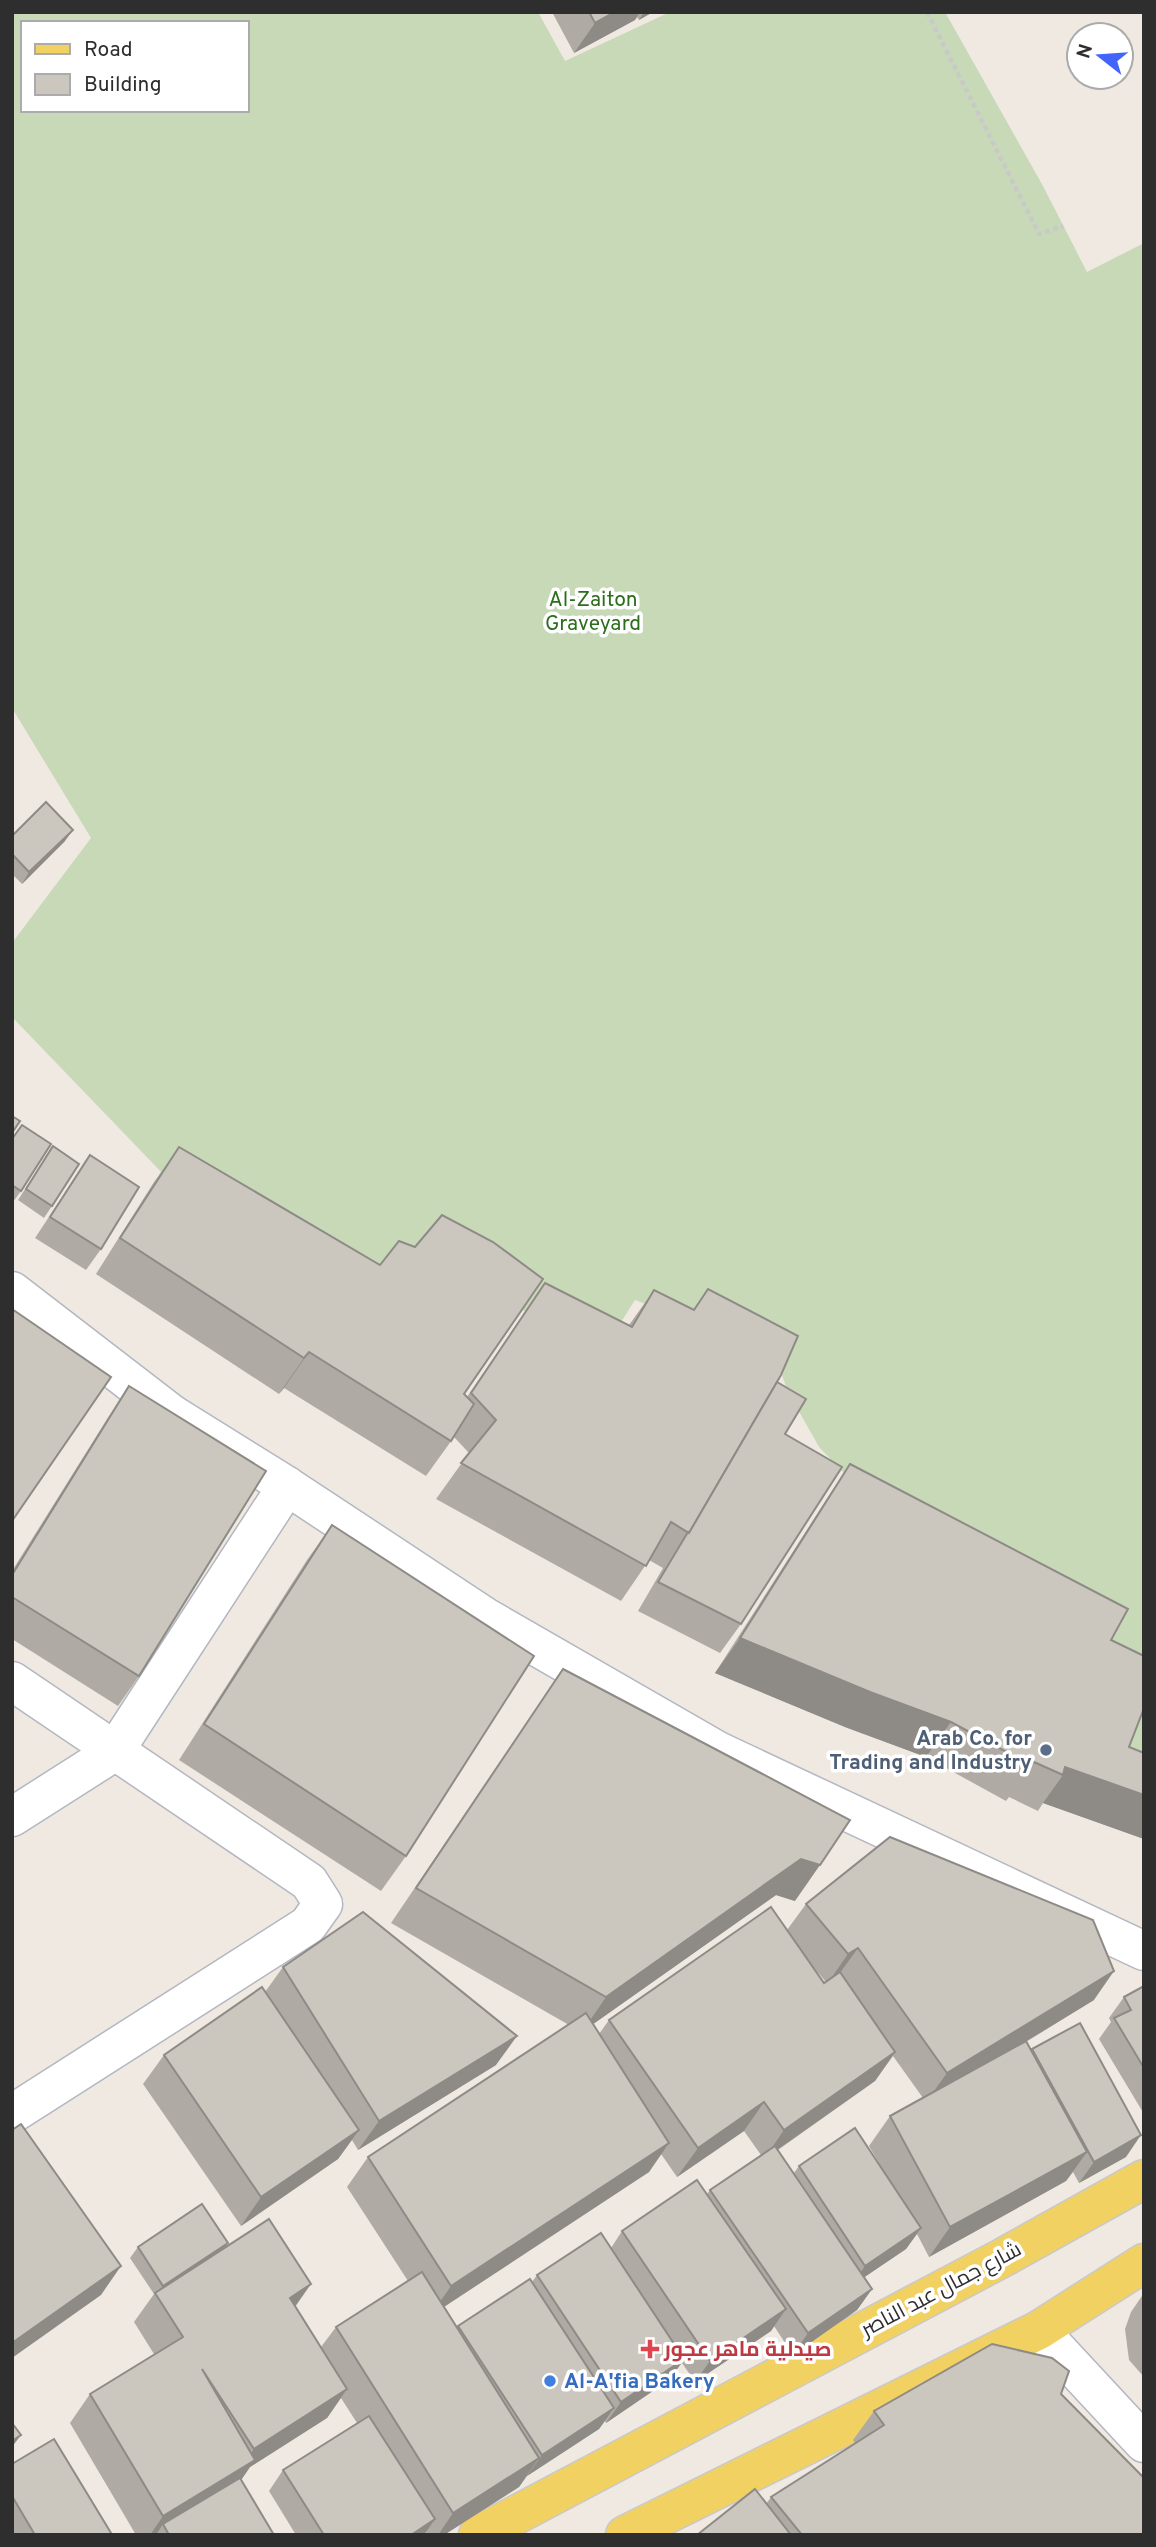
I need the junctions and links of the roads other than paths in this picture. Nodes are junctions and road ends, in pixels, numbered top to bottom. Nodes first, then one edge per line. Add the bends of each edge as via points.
1 (12, 1291) edge
2 (286, 1486) junction
3 (12, 1681) edge
4 (114, 1752) junction
5 (12, 1817) edge
6 (1144, 1951) edge
7 (12, 2114) edge
8 (1144, 2179) edge
9 (1144, 2263) edge
10 (1039, 2330) junction
11 (1144, 2443) edge
12 (478, 2535) edge
13 (625, 2535) edge

1 - 2 street via 173,1415
2 - 4 street
2 - 6 street via 487,1618 718,1751
3 - 4 street
4 - 5 street
4 - 7 street via 309,1882 323,1904 308,1925
8 - 12 main road, شارع جمال عبد الناصر
9 - 10 main road
10 - 11 street
10 - 13 main road

